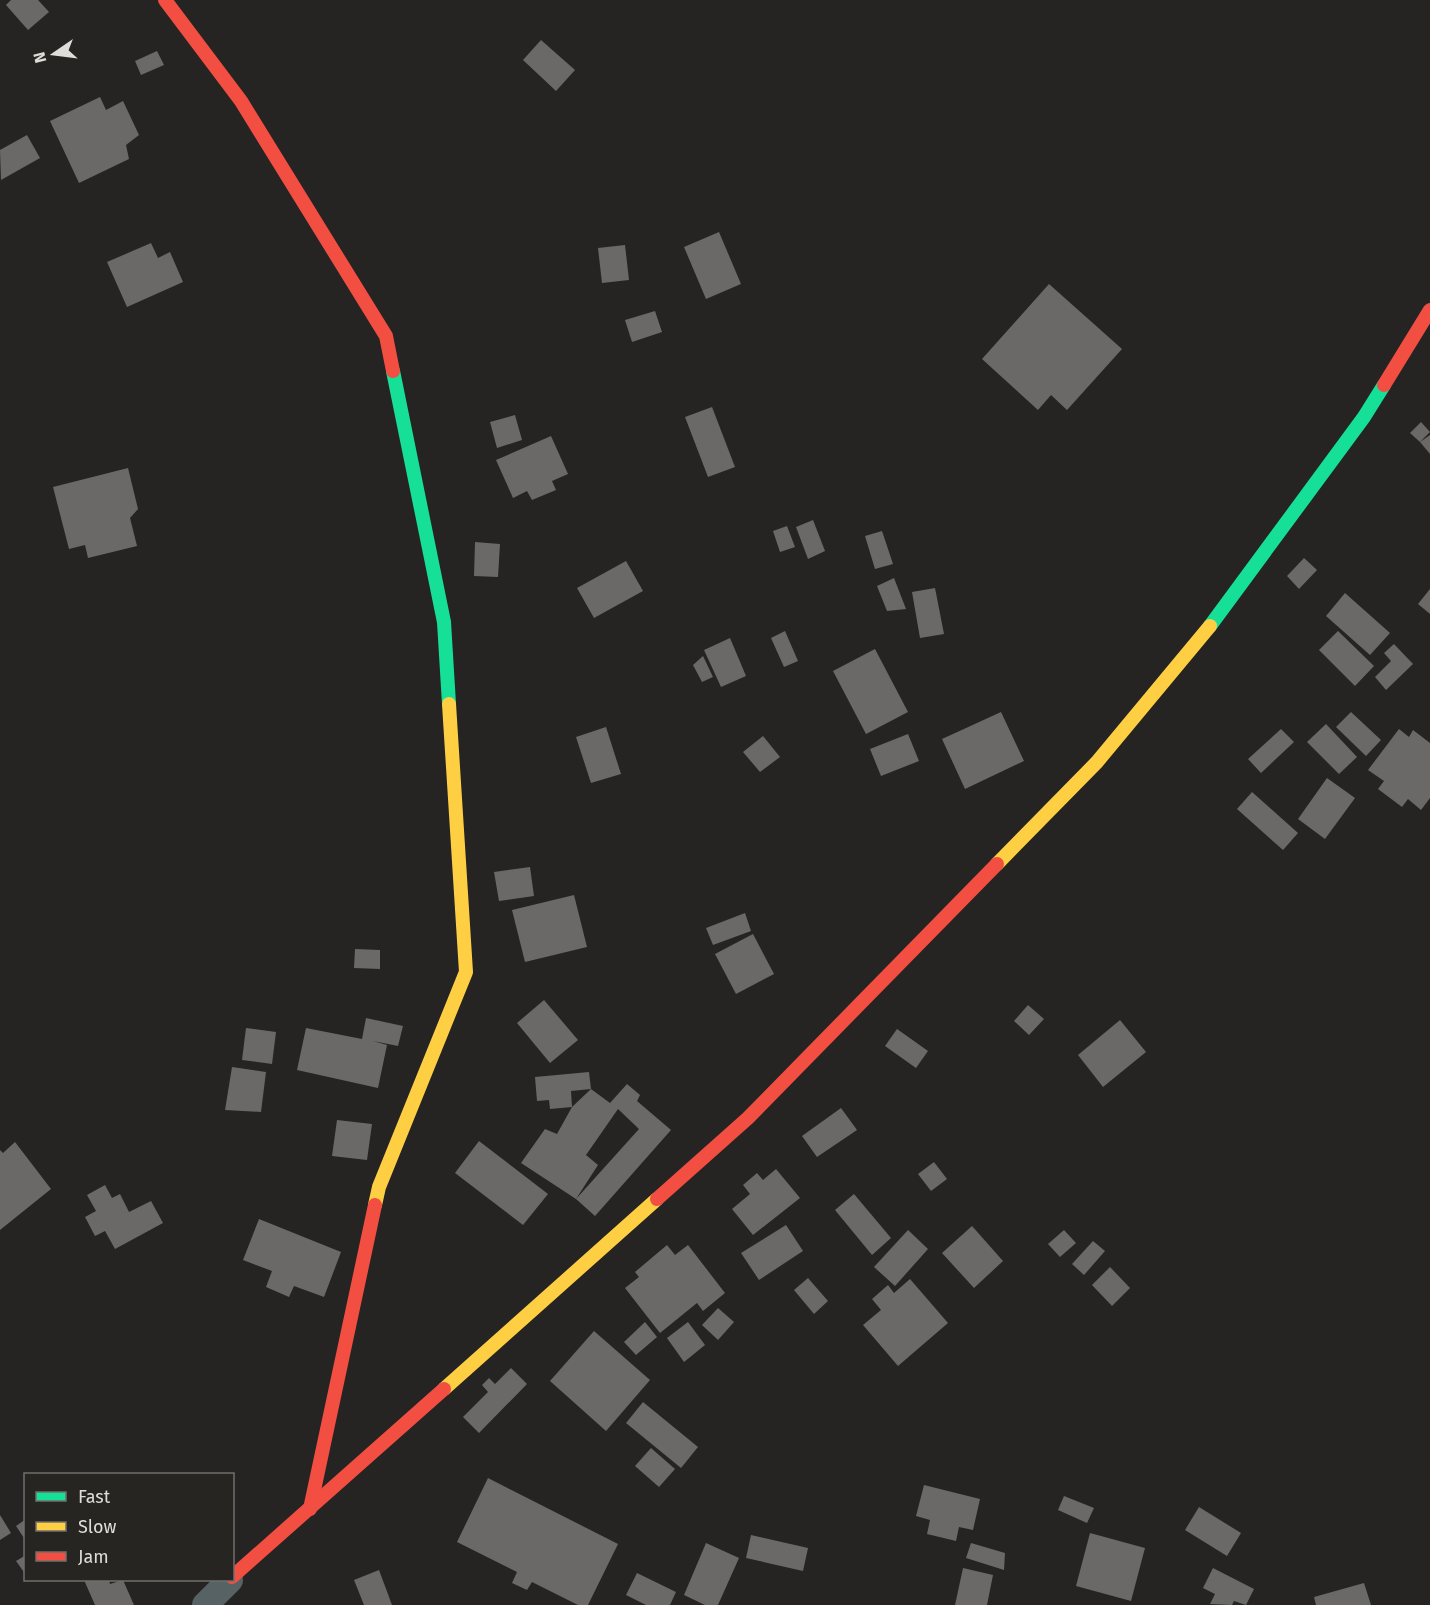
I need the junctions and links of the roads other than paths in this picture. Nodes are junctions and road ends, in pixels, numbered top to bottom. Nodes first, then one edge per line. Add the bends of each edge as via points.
1 (165, 0) edge
2 (1430, 310) edge
3 (310, 1509) junction
4 (234, 1575) edge
5 (228, 1581) edge
6 (205, 1605) edge

1 - 3 street via 241,101 386,336 444,622 466,972 379,1187
2 - 3 street via 1364,417 1228,605 1097,762 748,1118
3 - 4 street
5 - 6 street

